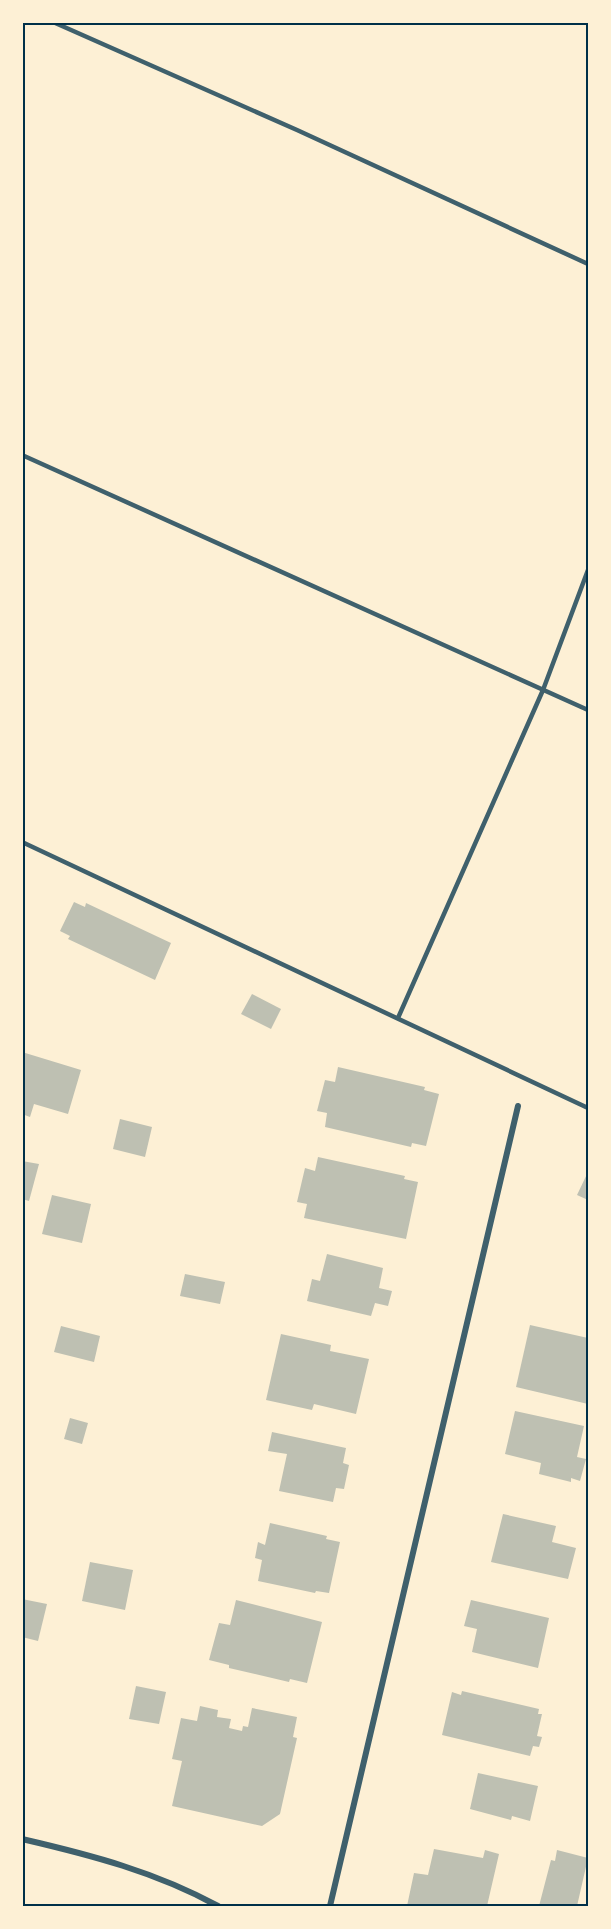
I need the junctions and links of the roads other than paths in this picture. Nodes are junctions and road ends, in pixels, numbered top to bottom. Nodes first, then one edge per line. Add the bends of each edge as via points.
1 (53, 22) edge
2 (588, 264) edge
3 (22, 455) edge
4 (588, 570) edge
5 (543, 690) junction
6 (588, 711) edge
7 (22, 842) edge
8 (398, 1018) junction
9 (518, 1106) dead end
10 (588, 1108) edge
11 (22, 1839) edge
12 (218, 1906) edge
13 (330, 1906) edge

1 - 2 lane
3 - 5 lane
4 - 5 lane
5 - 6 lane
5 - 8 lane
7 - 8 lane
8 - 10 lane
9 - 13 street
11 - 12 street via 160,1877

